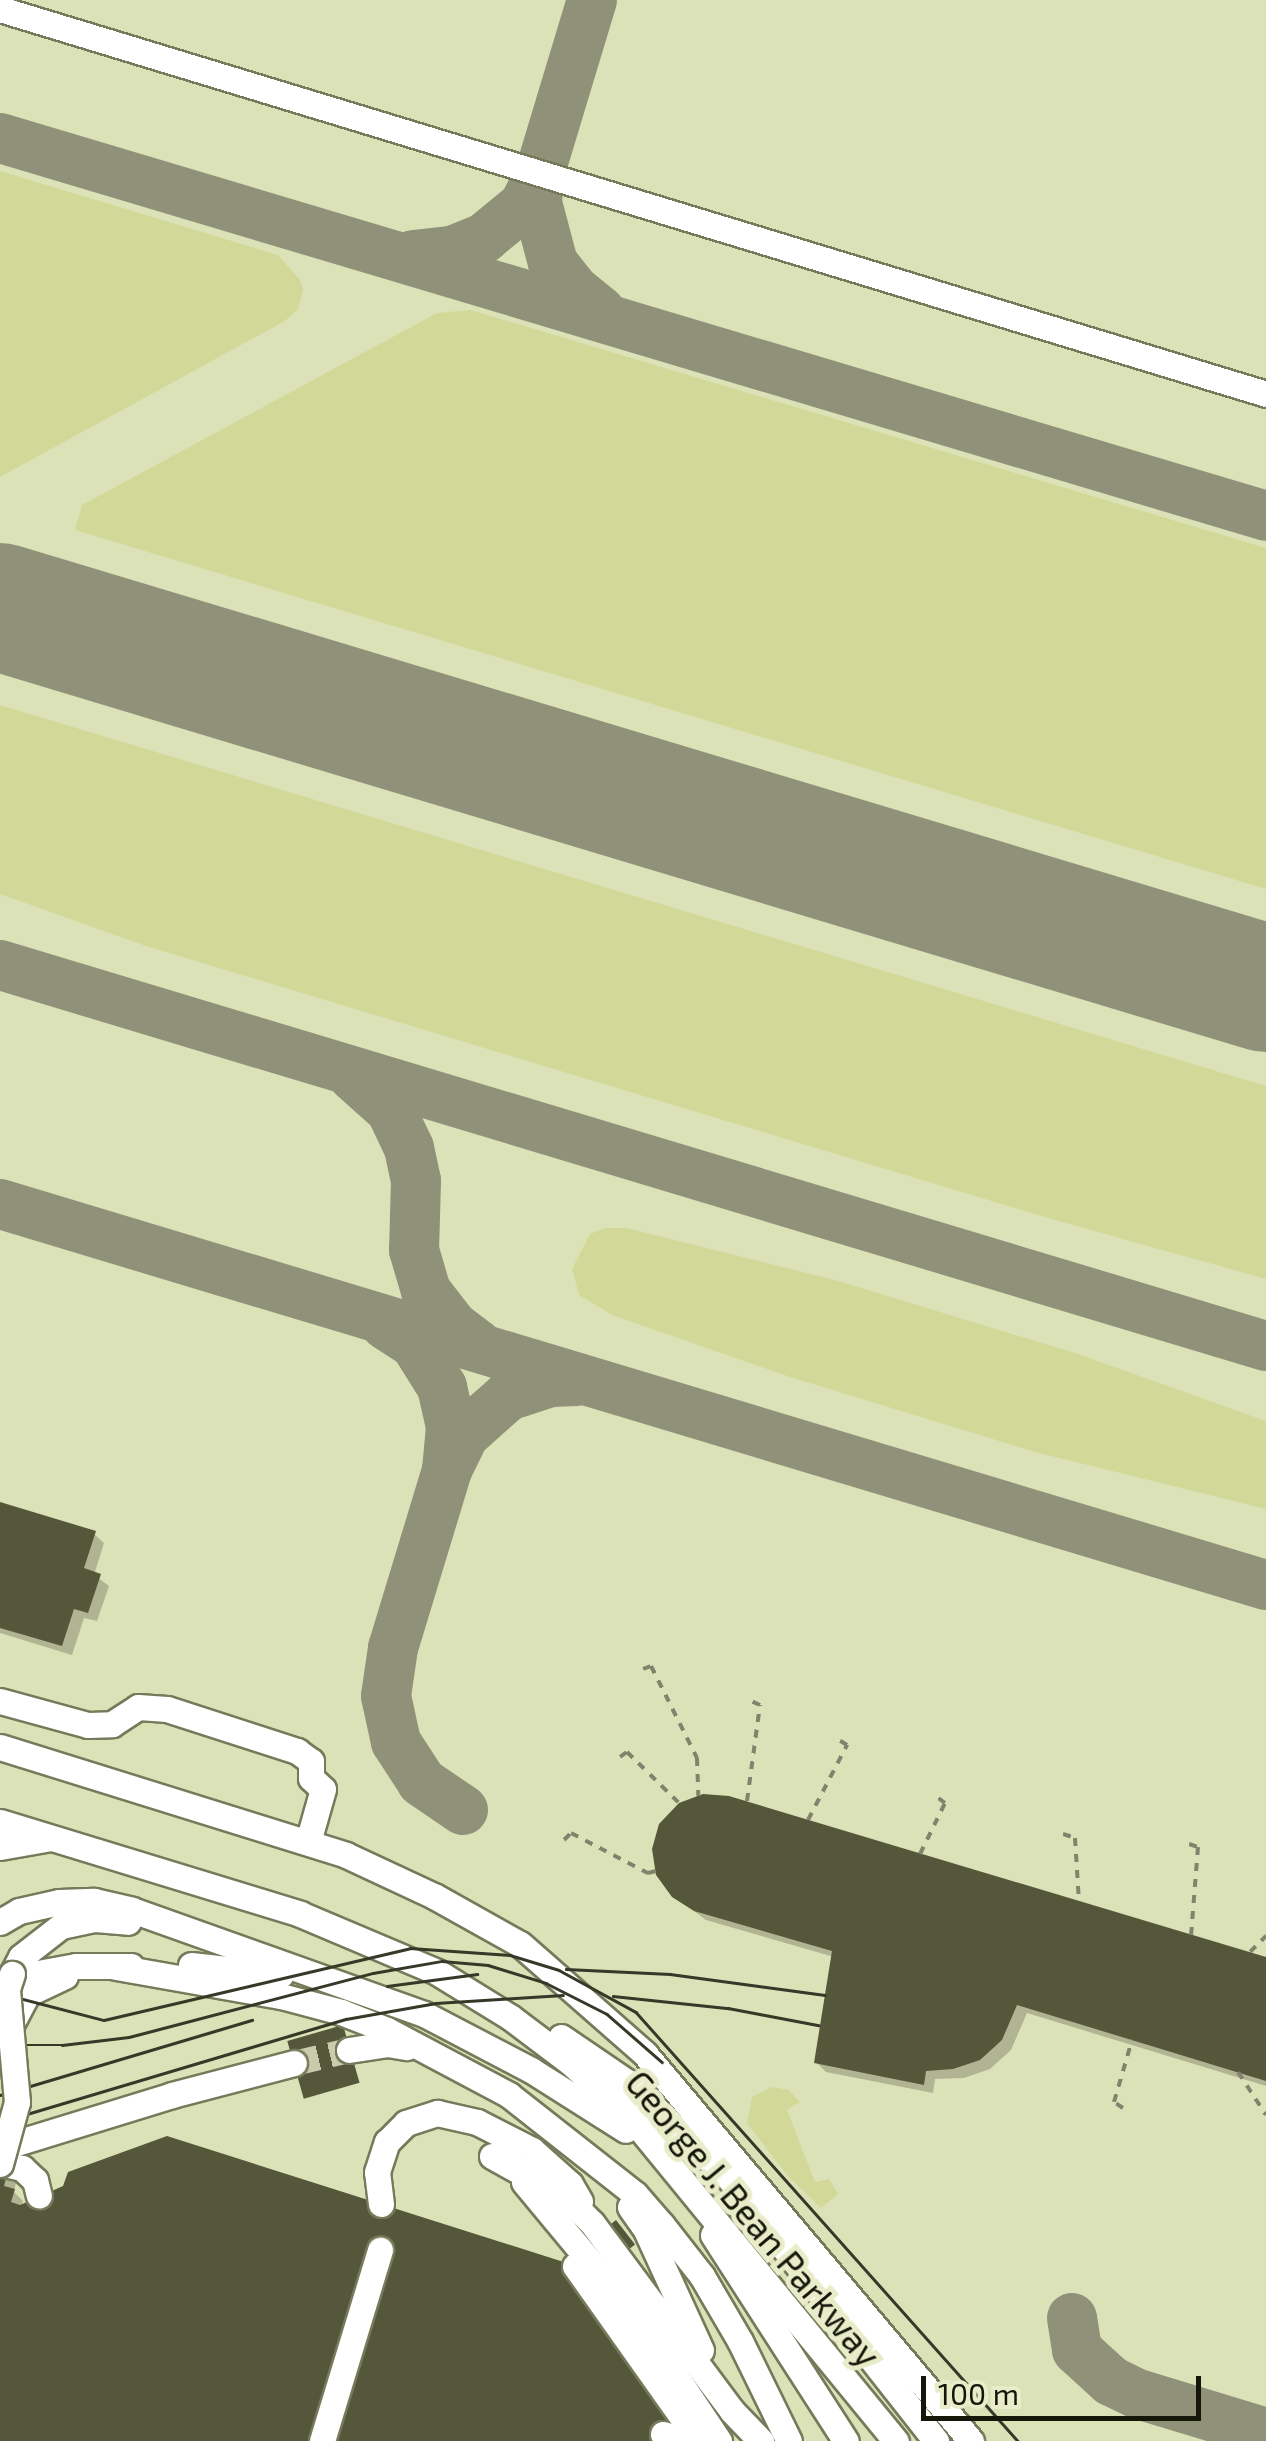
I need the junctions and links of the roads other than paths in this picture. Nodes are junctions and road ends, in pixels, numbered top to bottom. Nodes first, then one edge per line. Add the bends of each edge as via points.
1 (0, 9) edge
2 (1266, 394) edge
3 (0, 1701) edge
4 (0, 1747) edge
5 (0, 1822) edge
6 (51, 1838) junction
7 (308, 1842) junction
8 (0, 1847) edge
9 (157, 1918) junction
10 (0, 1922) edge
11 (105, 1967) junction
12 (437, 1972) junction
13 (6, 1977) edge
14 (330, 1984) junction
15 (350, 2050) tunnel mouth
16 (294, 2064) tunnel mouth
17 (463, 2068) junction
18 (0, 2144) edge
19 (590, 2156) junction
20 (669, 2162) junction
21 (0, 2163) edge
22 (502, 2169) junction
23 (39, 2196) dead end
24 (380, 2204) dead end
25 (592, 2223) junction
26 (380, 2250) dead end
27 (732, 2411) junction
28 (322, 2441) edge
29 (699, 2441) edge
30 (719, 2441) edge
31 (761, 2441) edge
32 (789, 2441) edge
33 (846, 2441) edge
34 (896, 2441) edge
35 (936, 2441) edge
36 (971, 2441) edge

1 - 2 street
3 - 7 street via 88,1725 112,1724 138,1706 167,1710 297,1751 311,1761 311,1778 323,1789
4 - 7 street
5 - 6 street, George J. Bean Parkway
6 - 8 street
6 - 12 street, George J. Bean Parkway via 300,1914
7 - 36 street via 434,1896 520,1944 644,2054
9 - 10 street via 94,1901 32,1908
9 - 13 street via 60,1926
9 - 14 street
11 - 13 street
11 - 14 street via 170,1963
11 - 17 street via 340,2012
11 - 18 street via 27,1994 5,2037
12 - 20 street, George J. Bean Parkway via 571,2063
12 - 35 street via 569,2042 628,2082 729,2178
13 - 21 street, bridge via 17,2102
14 - 20 street via 424,2014 482,2042
15 - 17 street via 388,2044
16 - 18 street
17 - 19 street
19 - 27 street via 646,2230
19 - 32 street via 634,2194 702,2276
20 - 33 street
20 - 34 street, George J. Bean Parkway
21 - 23 street via 22,2168
22 - 25 street via 566,2198
22 - 29 street
22 - 30 street via 637,2318
24 - 25 street via 377,2172 388,2142 417,2118 447,2114 532,2150 570,2184
25 - 27 street
26 - 28 street
27 - 31 street

